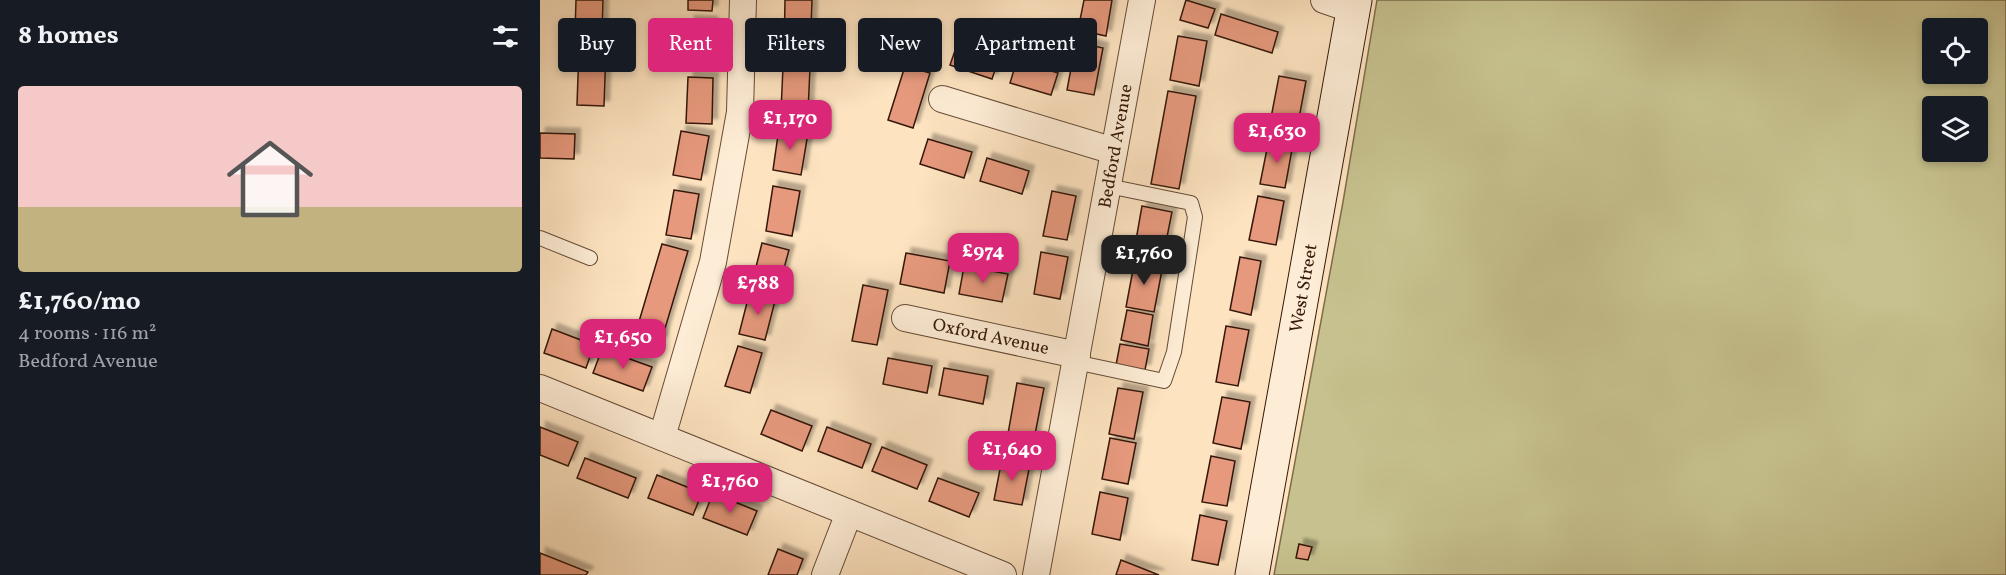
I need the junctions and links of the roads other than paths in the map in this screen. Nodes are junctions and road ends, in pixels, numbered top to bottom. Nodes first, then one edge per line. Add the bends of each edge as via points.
1 (743, 0) edge
2 (1142, 0) edge
3 (1344, 3) edge
4 (942, 99) dead end
5 (1114, 151) junction
6 (1108, 186) junction
7 (540, 238) edge
8 (590, 258) dead end
9 (905, 318) dead end
10 (1076, 358) junction
11 (540, 388) edge
12 (662, 437) junction
13 (849, 513) junction
14 (825, 575) edge
15 (1003, 575) edge
16 (1036, 575) edge
17 (1252, 575) edge

1 - 12 street via 740,112 713,262
2 - 5 street, Bedford Avenue
3 - 17 street, West Street
4 - 5 street
5 - 6 street, Bedford Avenue
6 - 10 street, Bedford Avenue
6 - 10 lane via 1191,203 1195,218 1174,352 1164,381
7 - 8 lane
9 - 10 street, Oxford Avenue
10 - 16 street, Bedford Avenue
11 - 12 street
12 - 13 street
13 - 14 street
13 - 15 street

